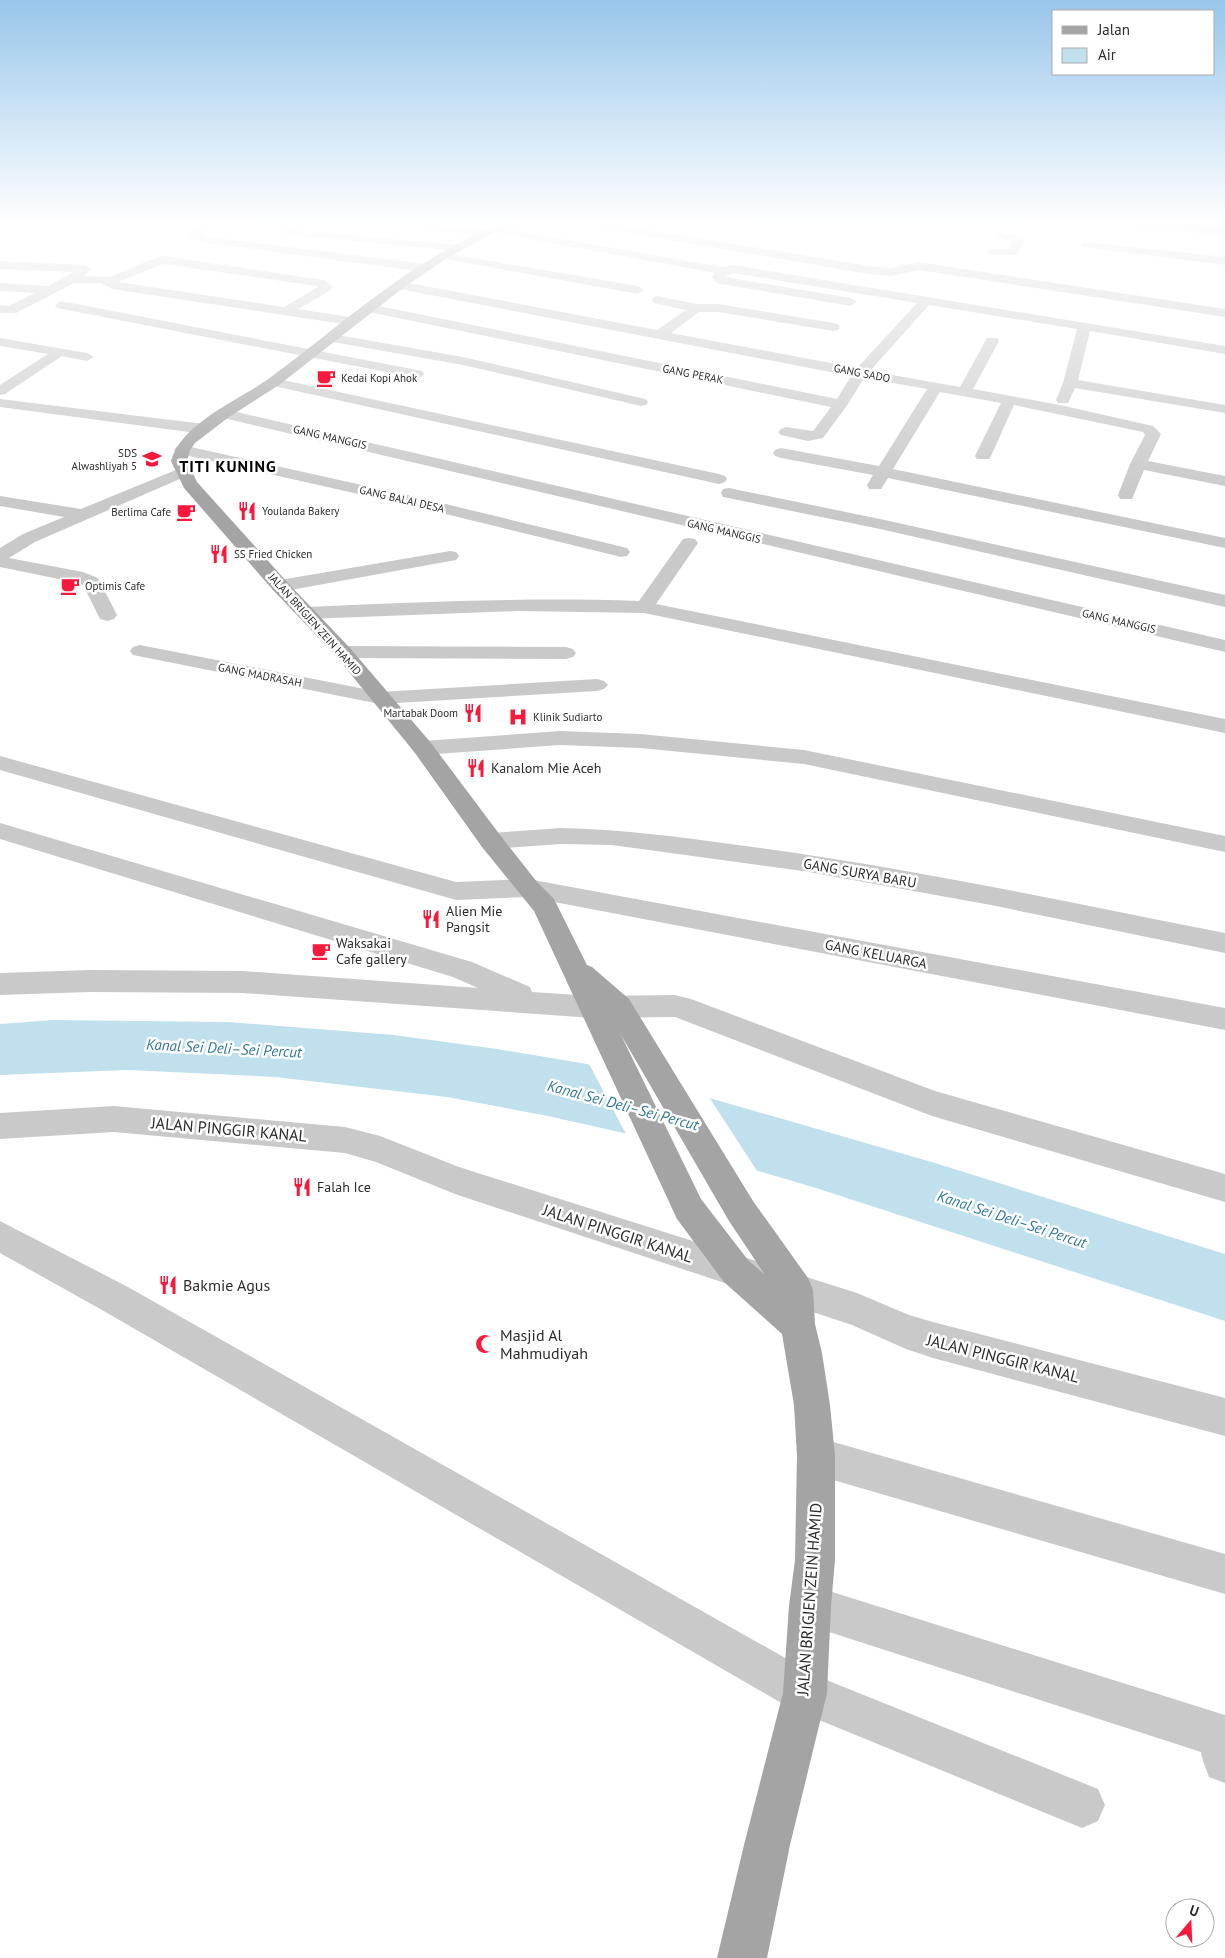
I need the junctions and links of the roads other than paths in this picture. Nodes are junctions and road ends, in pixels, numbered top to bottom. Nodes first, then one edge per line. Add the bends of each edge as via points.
1 (95, 312) edge
2 (295, 312) edge
3 (363, 312) edge
4 (391, 312) edge
5 (546, 312) edge
6 (690, 312) edge
7 (744, 312) edge
8 (915, 312) edge
9 (997, 312) edge
10 (350, 321) junction
11 (1084, 326) junction
12 (833, 327) dead end
13 (662, 334) junction
14 (330, 338) junction
15 (992, 341) dead end
16 (0, 342) edge
17 (1225, 350) edge
18 (60, 352) junction
19 (312, 353) junction
20 (87, 357) dead end
21 (552, 366) dead end
22 (512, 372) junction
23 (860, 373) junction
24 (417, 374) dead end
25 (535, 378) junction
26 (274, 382) junction
27 (499, 382) dead end
28 (1070, 383) junction
29 (936, 387) junction
30 (0, 391) edge
31 (965, 391) junction
32 (1010, 399) junction
33 (641, 402) dead end
34 (0, 403) edge
35 (841, 404) junction
36 (1060, 409) junction
37 (1225, 409) edge
38 (224, 414) junction
39 (204, 429) junction
40 (786, 432) dead end
41 (182, 450) junction
42 (781, 453) dead end
43 (983, 456) dead end
44 (1138, 464) junction
45 (183, 472) junction
46 (885, 472) junction
47 (1225, 481) edge
48 (873, 489) dead end
49 (1126, 495) dead end
50 (0, 501) edge
51 (84, 515) junction
52 (0, 533) edge
53 (29, 538) junction
54 (689, 543) dead end
55 (868, 543) junction
56 (1225, 543) edge
57 (621, 552) dead end
58 (0, 556) edge
59 (450, 556) dead end
60 (0, 562) edge
61 (280, 586) junction
62 (1225, 601) edge
63 (644, 607) junction
64 (307, 613) junction
65 (107, 615) dead end
66 (1225, 646) edge
67 (140, 651) dead end
68 (343, 652) junction
69 (566, 653) dead end
70 (597, 685) dead end
71 (380, 698) junction
72 (1225, 726) edge
73 (423, 748) junction
74 (0, 763) edge
75 (0, 831) edge
76 (491, 840) junction
77 (1225, 844) edge
78 (528, 888) junction
79 (1225, 943) edge
80 (0, 984) edge
81 (536, 1002) junction
82 (608, 1010) junction
83 (1225, 1019) edge
84 (0, 1126) edge
85 (1225, 1188) edge
86 (0, 1236) edge
87 (736, 1271) junction
88 (796, 1307) junction
89 (1225, 1416) edge
90 (816, 1456) junction
91 (1225, 1574) edge
92 (810, 1606) junction
93 (805, 1693) junction
94 (1224, 1745) edge
95 (1082, 1805) dead end
96 (742, 1958) edge

1 - 19 street
2 - 10 street
3 - 10 main road
4 - 35 street, GANG PERAK
5 - 13 street, GANG SADO
6 - 13 street
7 - 12 street
8 - 23 street
9 - 11 street
10 - 14 main road
11 - 17 street
11 - 28 street
13 - 23 street, GANG SADO
14 - 19 main road
14 - 22 street
15 - 31 street
16 - 18 street
18 - 20 street
18 - 30 street
19 - 24 street
19 - 26 main road
21 - 25 street
22 - 25 street
22 - 27 street
23 - 29 street, GANG SADO
23 - 35 street
25 - 33 street
26 - 38 main road
26 - 55 street via 724,486
28 - 36 street
28 - 37 street
29 - 31 street, GANG SADO
29 - 46 street
31 - 32 street, GANG SADO
32 - 36 street, GANG SADO
32 - 43 street
34 - 39 street
35 - 40 street via 818,435
36 - 44 street, GANG SADO via 1152,431
38 - 39 main road
38 - 55 street, GANG MANGGIS via 411,456
39 - 41 main road
41 - 45 main road via 179,461
41 - 57 street, GANG BALAI DESA
42 - 46 street
44 - 47 street
44 - 49 street
45 - 51 street
45 - 61 main road, JALAN BRIGJEN ZEIN HAMID
46 - 48 street
46 - 56 street
50 - 51 street
51 - 53 street
52 - 53 street
53 - 58 street
54 - 63 street
55 - 62 street
55 - 66 street, GANG MANGGIS
59 - 61 street
60 - 65 street via 83,578 91,582
61 - 64 main road, JALAN BRIGJEN ZEIN HAMID
63 - 64 street via 489,606
63 - 72 street
64 - 68 main road, JALAN BRIGJEN ZEIN HAMID
67 - 71 street, GANG MADRASAH
68 - 69 street
68 - 71 main road, JALAN BRIGJEN ZEIN HAMID
70 - 71 street, GANG MADRASAH
71 - 73 main road, JALAN BRIGJEN ZEIN HAMID
73 - 76 main road, JALAN BRIGJEN ZEIN HAMID
73 - 77 street via 560,738 640,741 804,757
74 - 78 street, GANG KELUARGA via 456,891
75 - 81 street via 462,969
76 - 78 main road, JALAN BRIGJEN ZEIN HAMID
76 - 79 street, GANG SURYA BARU via 612,837 803,862
78 - 82 main road, JALAN BRIGJEN ZEIN HAMID via 545,906 570,962
78 - 83 street, GANG KELUARGA
80 - 81 street via 243,982
81 - 82 street
82 - 85 street via 675,1006 691,1010 932,1103
82 - 87 main road, JALAN BRIGJEN ZEIN HAMID via 689,1209
82 - 88 main road, JALAN BRIGJEN ZEIN HAMID via 741,1210
84 - 87 street, JALAN PINGGIR KANAL via 114,1119 345,1140 380,1150 455,1180
86 - 93 street
87 - 88 main road, JALAN BRIGJEN ZEIN HAMID
88 - 89 street, JALAN PINGGIR KANAL via 857,1310 933,1340
88 - 90 main road, JALAN BRIGJEN ZEIN HAMID via 812,1405
90 - 91 street
90 - 92 main road, JALAN BRIGJEN ZEIN HAMID via 815,1560
92 - 93 main road, JALAN BRIGJEN ZEIN HAMID
92 - 94 street
93 - 95 street
93 - 96 main road, JALAN BRIGJEN ZEIN HAMID

